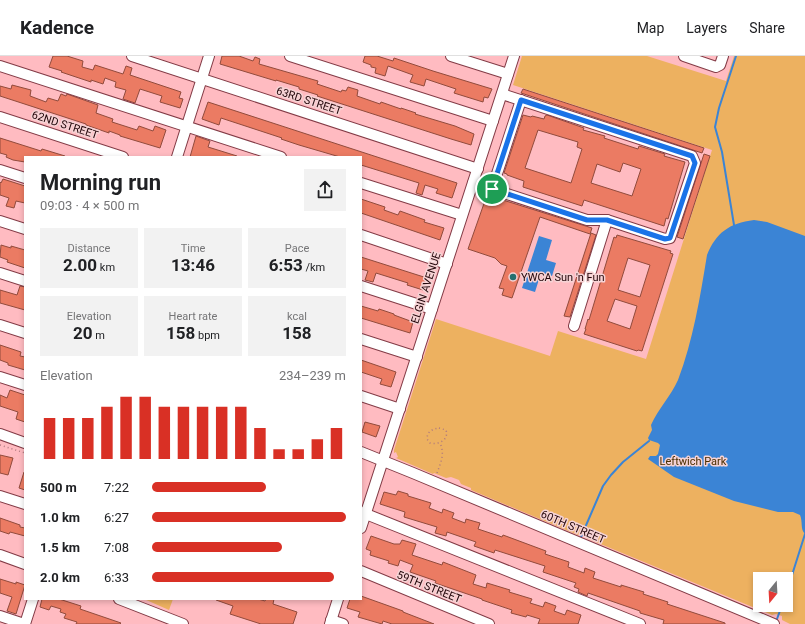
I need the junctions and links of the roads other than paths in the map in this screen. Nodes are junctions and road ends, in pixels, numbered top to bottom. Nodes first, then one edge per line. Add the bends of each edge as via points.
1 (132, 56) edge
2 (209, 56) edge
3 (290, 56) edge
4 (451, 56) edge
5 (514, 56) edge
6 (684, 56) edge
7 (723, 56) edge
8 (0, 66) edge
9 (508, 74) junction
10 (202, 79) junction
11 (502, 94) junction
12 (521, 100) junction
13 (0, 117) edge
14 (493, 121) junction
15 (187, 127) junction
16 (120, 156) edge
17 (177, 156) edge
18 (278, 156) edge
19 (478, 169) junction
20 (0, 170) edge
21 (24, 178) edge
22 (362, 183) edge
23 (473, 183) junction
24 (492, 189) junction
25 (462, 215) junction
26 (607, 220) junction
27 (0, 221) edge
28 (24, 229) edge
29 (362, 235) edge
30 (447, 264) junction
31 (0, 273) edge
32 (24, 282) edge
33 (362, 286) edge
34 (432, 309) junction
35 (0, 325) edge
36 (574, 326) dead end
37 (24, 333) edge
38 (362, 338) edge
39 (417, 357) junction
40 (0, 377) edge
41 (24, 385) edge
42 (362, 396) edge
43 (400, 410) junction
44 (0, 434) edge
45 (24, 443) edge
46 (362, 452) edge
47 (383, 461) junction
48 (0, 496) edge
49 (24, 504) edge
50 (363, 513) edge
51 (0, 555) edge
52 (24, 564) edge
53 (362, 571) edge
54 (33, 600) edge
55 (122, 600) edge
56 (338, 600) edge
57 (0, 616) edge
58 (331, 622) edge
59 (24, 624) edge
60 (183, 624) edge
61 (343, 624) edge
62 (489, 624) edge
63 (640, 624) edge
64 (774, 624) edge

1 - 10 street, 63RD STREET
2 - 10 street
3 - 14 street
4 - 9 street
5 - 9 street, ELGIN AVENUE
6 - 7 street via 716,66 720,65
8 - 15 street
9 - 11 street, ELGIN AVENUE
10 - 15 street
10 - 19 street, 63RD STREET
11 - 12 street
11 - 14 street, ELGIN AVENUE
12 - 24 street
12 - 26 street via 692,156 695,163 670,238 665,239
13 - 16 street, 62ND STREET
14 - 19 street, ELGIN AVENUE
15 - 17 street
15 - 18 street
19 - 23 street, ELGIN AVENUE
20 - 21 street
22 - 25 street
23 - 24 street
23 - 25 street, ELGIN AVENUE
24 - 26 street via 587,220
25 - 30 street, ELGIN AVENUE
26 - 36 street
27 - 28 street
29 - 30 street
30 - 34 street, ELGIN AVENUE
31 - 32 street
33 - 34 street
34 - 39 street, ELGIN AVENUE
35 - 37 street
38 - 39 street
39 - 43 street, ELGIN AVENUE
40 - 41 street
42 - 43 street
43 - 47 street, ELGIN AVENUE
44 - 45 street
46 - 47 street, 60TH STREET
47 - 50 street, ELGIN AVENUE
47 - 64 street, 60TH STREET
48 - 49 street
50 - 63 street
51 - 52 street
53 - 62 street, 59TH STREET
54 - 59 street
55 - 60 street
56 - 58 street
57 - 59 street
58 - 61 street

